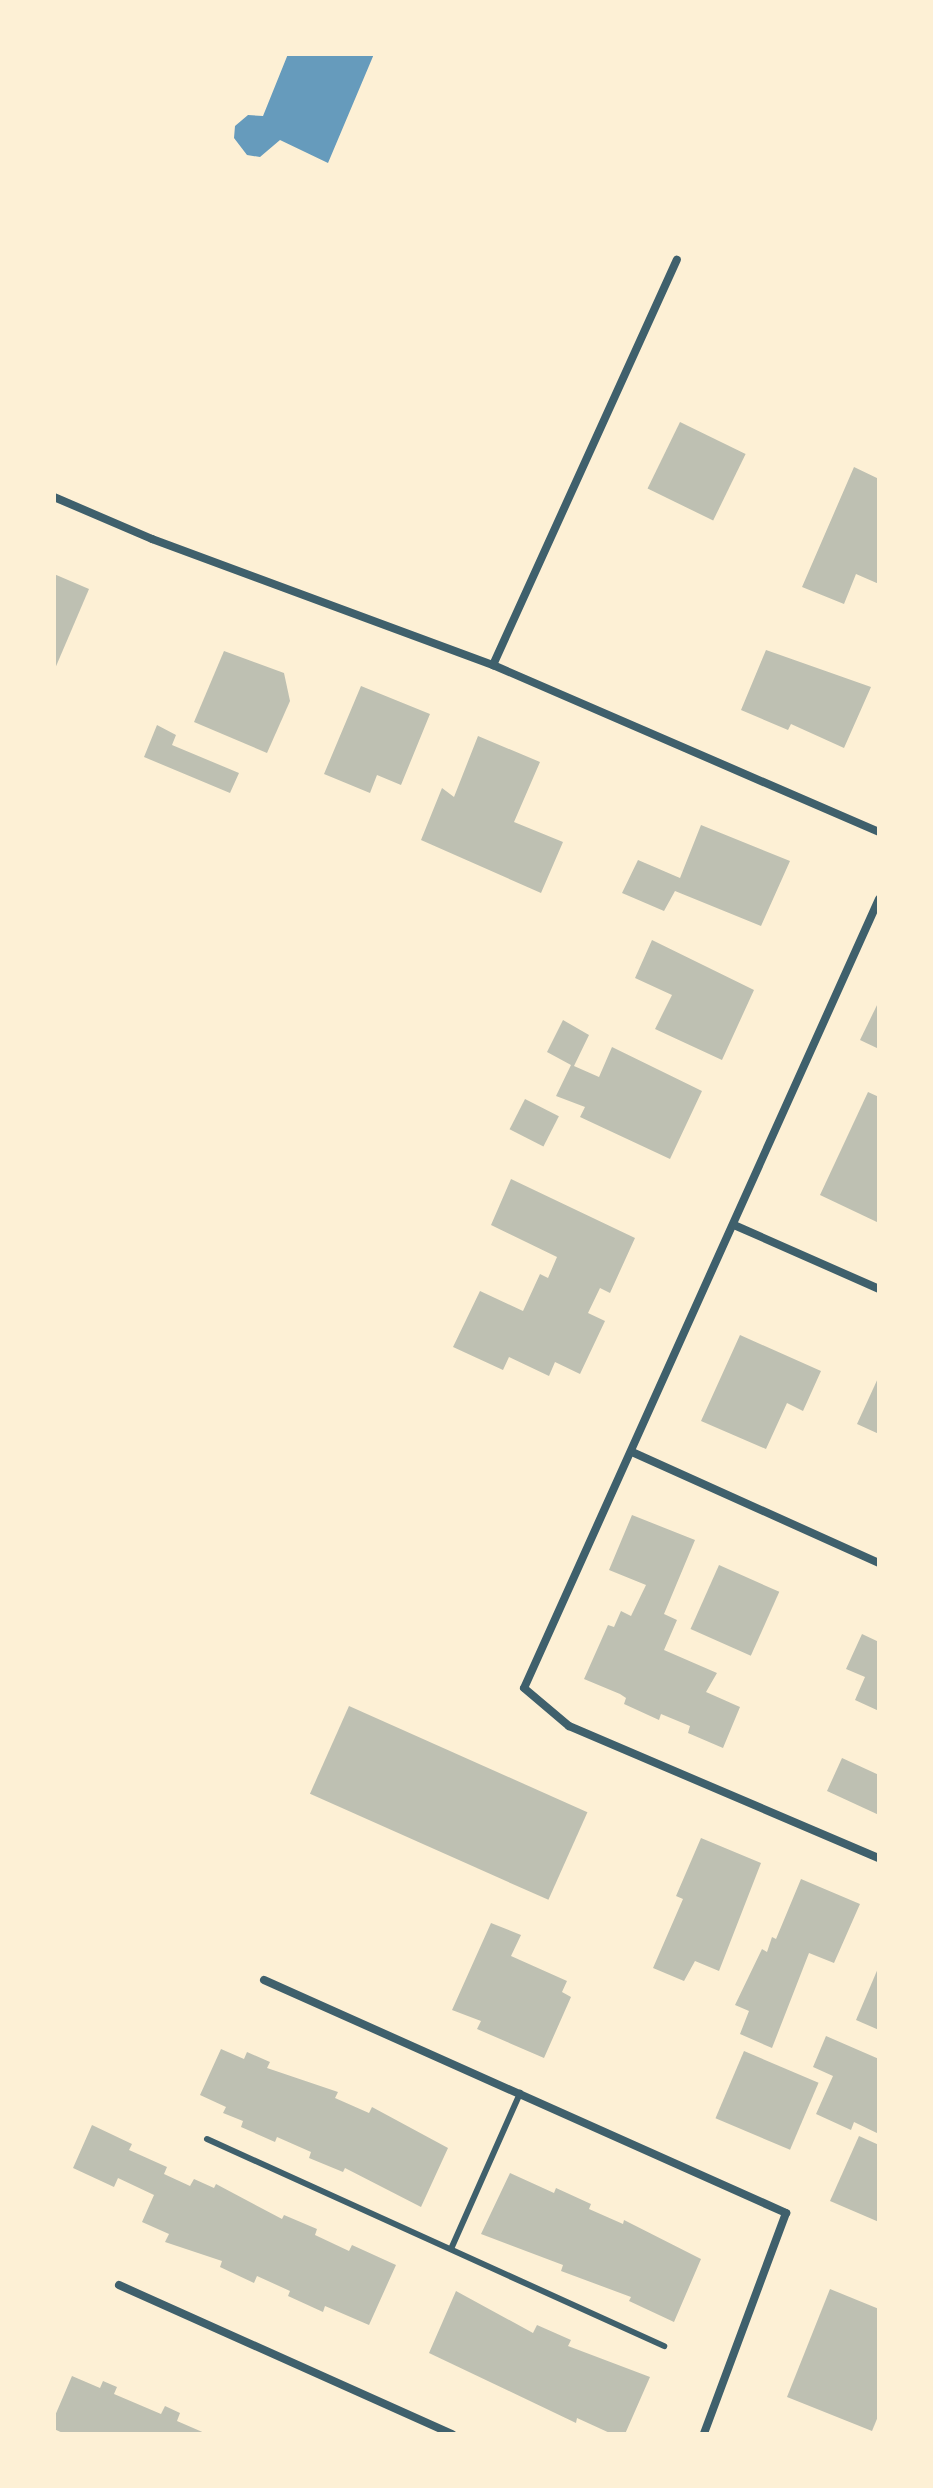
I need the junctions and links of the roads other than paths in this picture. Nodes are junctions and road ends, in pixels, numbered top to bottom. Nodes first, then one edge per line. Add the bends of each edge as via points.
1 (677, 260) dead end
2 (54, 497) edge
3 (493, 665) junction
4 (879, 832) edge
5 (879, 899) edge
6 (734, 1225) junction
7 (879, 1289) edge
8 (632, 1452) junction
9 (879, 1563) edge
10 (879, 1858) edge
11 (264, 1980) dead end
12 (520, 2093) junction
13 (207, 2139) dead end
14 (451, 2249) junction
15 (119, 2285) dead end
16 (664, 2346) dead end
17 (452, 2434) edge
18 (704, 2434) edge

1 - 3 street
2 - 3 street via 152,539
3 - 4 street
5 - 6 street
6 - 7 street
6 - 8 street
8 - 9 street
8 - 10 street via 524,1688 569,1726
11 - 12 street
12 - 14 lane
12 - 18 street via 786,2213
13 - 14 lane
14 - 16 lane
15 - 17 street

